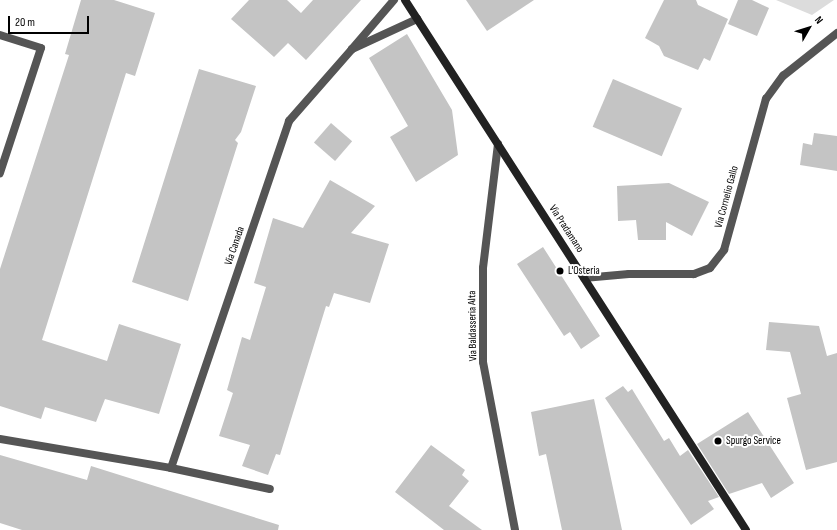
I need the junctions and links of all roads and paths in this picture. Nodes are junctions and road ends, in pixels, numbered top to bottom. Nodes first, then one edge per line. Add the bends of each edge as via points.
1 (394, 0) edge
2 (405, 0) edge
3 (417, 19) junction
4 (837, 33) edge
5 (0, 35) edge
6 (352, 49) junction
7 (498, 144) junction
8 (0, 173) edge
9 (584, 278) junction
10 (0, 439) edge
11 (171, 468) junction
12 (270, 489) dead end
13 (515, 530) edge
14 (746, 530) edge

1 - 6 street, Via Canada
2 - 3 street, Via Pradamano
3 - 6 street, Via Canada
3 - 7 street, Via Pradamano
4 - 9 street, Via Cornelio Gallo via 783,76 766,99 724,250 710,268 694,274 629,274
5 - 8 street via 41,48
6 - 11 street, Via Canada via 289,121
7 - 9 street, Via Pradamano
7 - 13 street, Via Baldasseria Alta via 483,268 483,362
9 - 14 street, Via Pradamano
10 - 11 street
11 - 12 street

